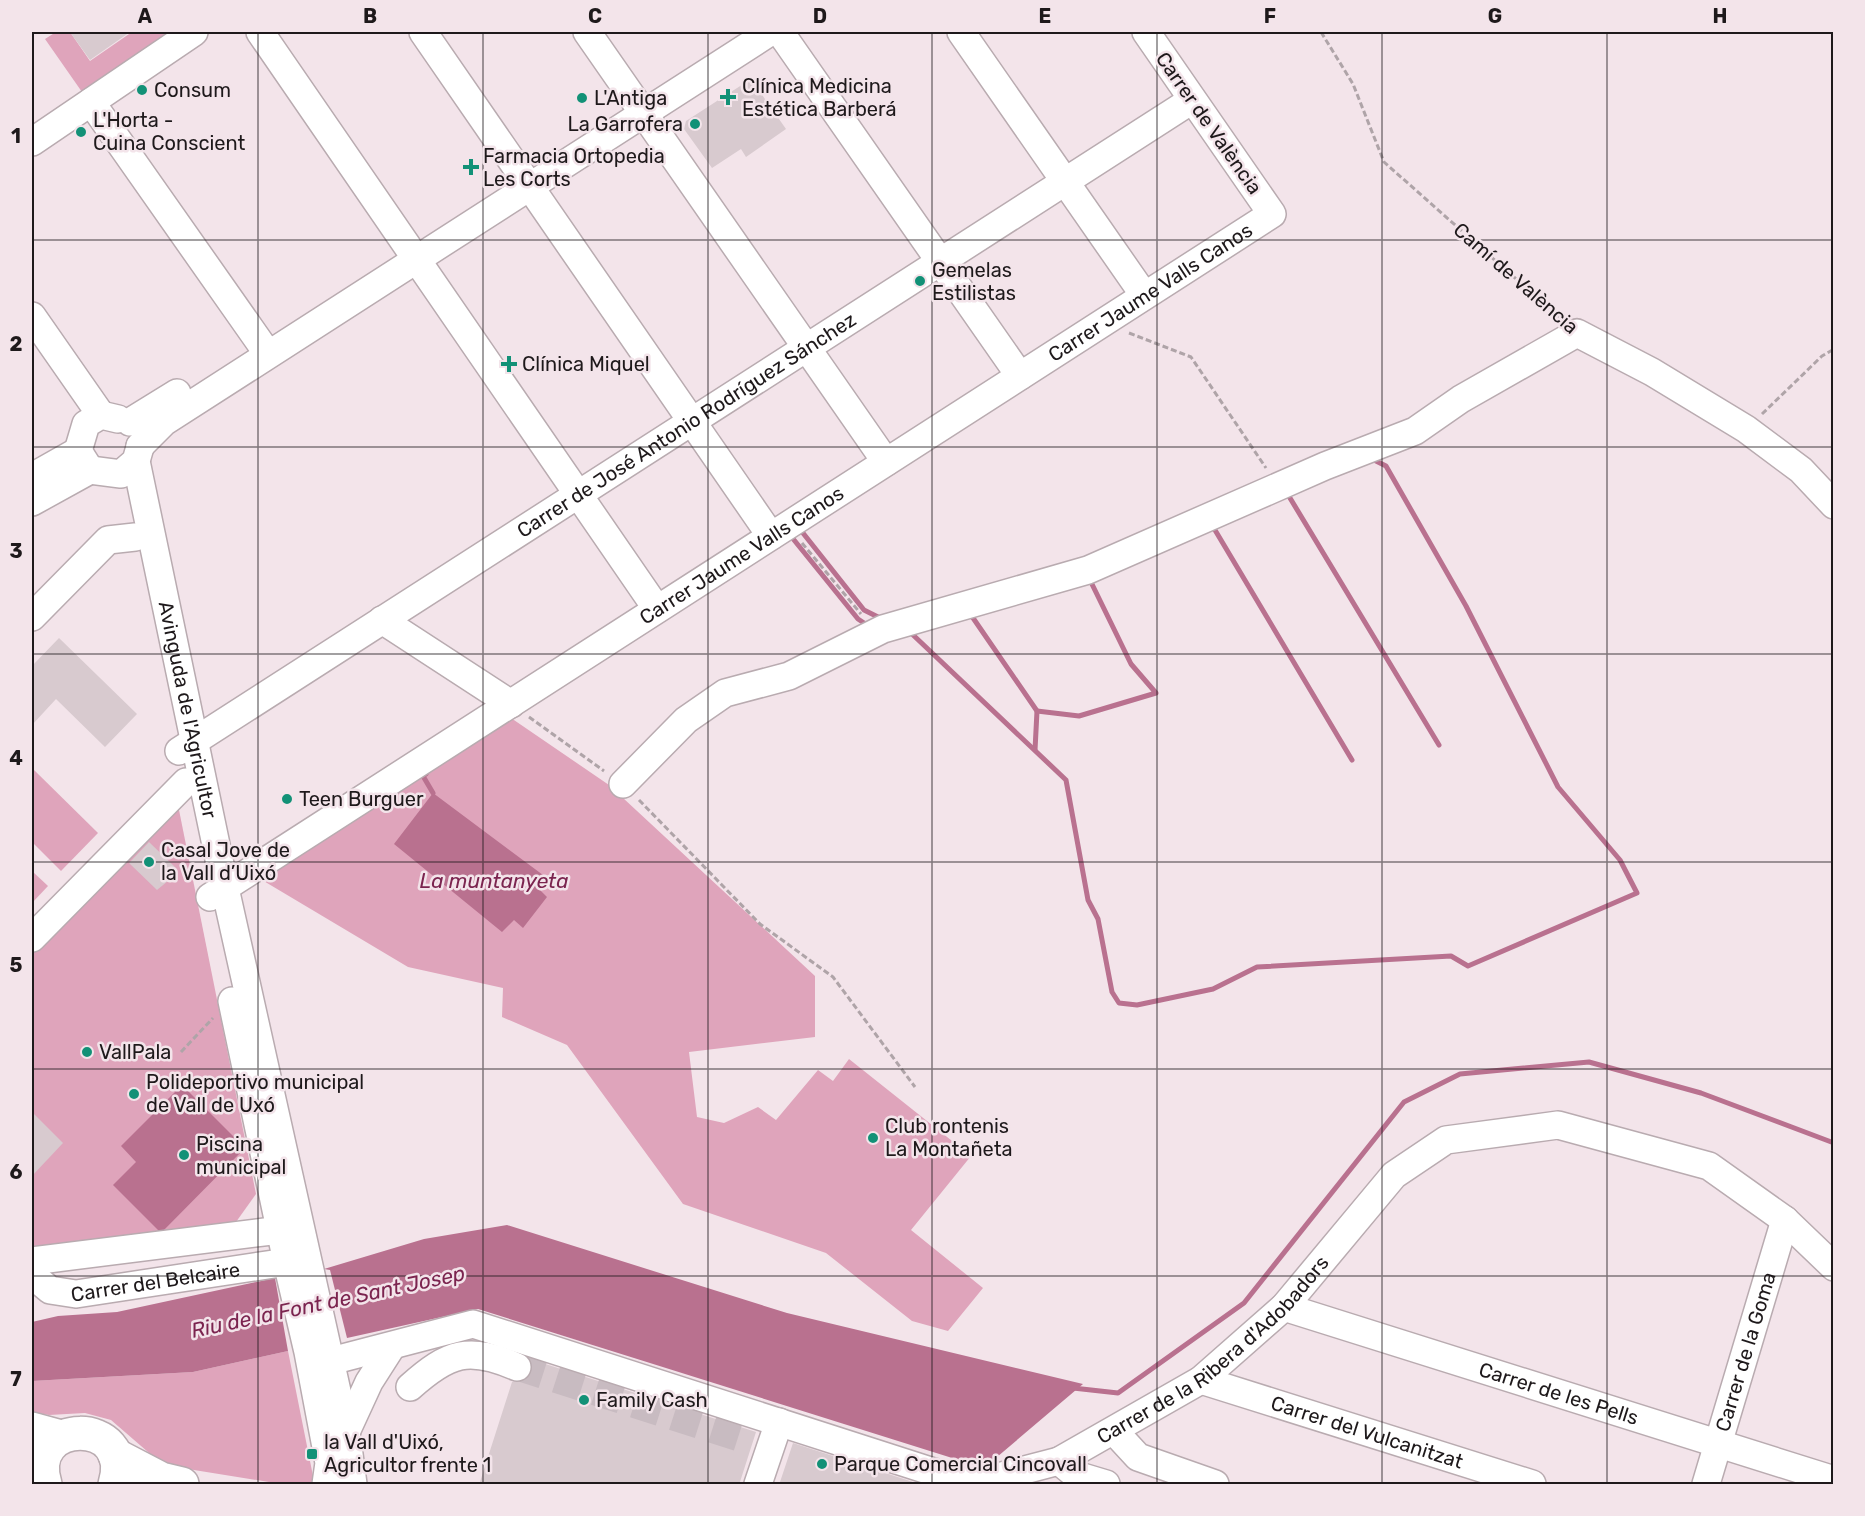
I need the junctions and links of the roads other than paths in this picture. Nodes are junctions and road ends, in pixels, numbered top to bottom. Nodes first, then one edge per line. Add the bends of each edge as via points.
1 (194, 32) edge
2 (260, 32) edge
3 (423, 32) edge
4 (587, 32) edge
5 (738, 32) edge
6 (770, 32) edge
7 (780, 32) edge
8 (962, 32) edge
9 (1146, 32) edge
10 (1192, 100) junction
11 (91, 102) junction
12 (638, 106) junction
13 (32, 142) edge
14 (525, 179) junction
15 (1065, 181) junction
16 (1272, 214) joint
17 (412, 252) junction
18 (940, 262) junction
19 (1144, 296) junction
20 (32, 316) edge
21 (32, 346) edge
22 (263, 347) junction
23 (806, 348) junction
24 (1020, 376) junction
25 (94, 420) junction
26 (692, 422) junction
27 (132, 451) junction
28 (84, 461) junction
29 (886, 462) junction
30 (32, 477) edge
31 (578, 494) junction
32 (32, 502) edge
33 (1833, 505) edge
34 (779, 531) junction
35 (135, 537) junction
36 (657, 609) junction
37 (32, 617) edge
38 (382, 620) junction
39 (511, 704) junction
40 (187, 746) junction
41 (186, 782) junction
42 (623, 784) road end
43 (218, 893) junction
44 (32, 938) edge
45 (1785, 1220) junction
46 (280, 1230) junction
47 (32, 1261) edge
48 (1833, 1267) edge
49 (296, 1268) junction
50 (32, 1275) edge
51 (1284, 1306) junction
52 (392, 1346) junction
53 (322, 1353) junction
54 (517, 1367) tunnel mouth
55 (1201, 1380) junction
56 (411, 1387) dead end
57 (779, 1422) junction
58 (32, 1426) edge
59 (1114, 1431) junction
60 (346, 1432) junction
61 (65, 1435) junction
62 (1718, 1445) junction
63 (1059, 1461) junction
64 (39, 1468) edge
65 (115, 1470) edge
66 (1833, 1480) edge
67 (971, 1484) edge
68 (182, 1485) edge
69 (326, 1485) edge
70 (353, 1485) edge
71 (758, 1485) edge
72 (1106, 1485) edge
73 (1215, 1485) edge
74 (1532, 1485) edge
75 (1706, 1485) edge

1 - 11 street
2 - 17 street
3 - 14 street
4 - 12 street
5 - 12 street
6 - 12 street
7 - 18 street
8 - 15 street
9 - 10 street, Carrer de València
10 - 15 street, Carrer de José Antonio Rodríguez Sánchez
10 - 16 street, Carrer de València
11 - 13 street
11 - 22 street
12 - 14 street
12 - 23 street
14 - 17 street
14 - 26 street
15 - 18 street, Carrer de José Antonio Rodríguez Sánchez
15 - 19 street
16 - 19 street, Carrer Jaume Valls Canos
17 - 22 street
17 - 31 street
18 - 23 street, Carrer de José Antonio Rodríguez Sánchez
18 - 24 street
19 - 24 street, Carrer Jaume Valls Canos
20 - 25 street
21 - 25 street
22 - 27 street
23 - 26 street, Carrer de José Antonio Rodríguez Sánchez
23 - 29 street
24 - 29 street, Carrer Jaume Valls Canos
25 - 27 street
25 - 28 street
26 - 31 street, Carrer de José Antonio Rodríguez Sánchez
26 - 34 street
27 - 28 street
27 - 35 street, Avinguda de l'Agricultor
27 - 40 street, Avinguda de l'Agricultor
28 - 30 street
28 - 32 street
29 - 34 street, Carrer Jaume Valls Canos
31 - 36 street
31 - 38 street, Carrer de José Antonio Rodríguez Sánchez
33 - 42 street, Camí de València via 1801,470 1746,429 1652,372 1577,333 1461,399 1415,431 1088,570 883,629 789,676 726,693 686,720
34 - 36 street, Carrer Jaume Valls Canos
35 - 37 street via 108,540
35 - 40 street, Avinguda de l'Agricultor
36 - 39 street, Carrer Jaume Valls Canos
38 - 39 street
38 - 40 street, Carrer de José Antonio Rodríguez Sánchez
39 - 43 street, Carrer Jaume Valls Canos
40 - 41 street, Avinguda de l'Agricultor
40 - 43 street, Avinguda de l'Agricultor
41 - 43 street, Avinguda de l'Agricultor
41 - 44 street
43 - 46 street, Avinguda de l'Agricultor via 231,999
43 - 49 street, Avinguda de l'Agricultor
45 - 48 street, Carrer de la Ribera d'Adobadors
45 - 51 street, Carrer de la Ribera d'Adobadors via 1709,1166 1557,1125 1446,1140 1394,1175
45 - 62 street, Carrer de la Goma
46 - 47 street, Carrer del Belcaire
46 - 49 street, Avinguda de l'Agricultor
49 - 50 street, Carrer del Belcaire via 76,1294 50,1290
49 - 53 street, Avinguda de l'Agricultor
51 - 55 street, Carrer de la Ribera d'Adobadors
51 - 62 street, Carrer de les Pells
52 - 53 street, Carrer de la Ribera d'Adobadors
52 - 57 street, Carrer de la Ribera d'Adobadors via 473,1323 582,1367 745,1419
52 - 60 street via 369,1382
53 - 60 street, Avinguda de l'Agricultor
53 - 69 street, Avinguda de l'Agricultor via 329,1463
54 - 56 street via 493,1356 466,1354 431,1368
55 - 59 street, Carrer de la Ribera d'Adobadors
55 - 74 street, Carrer del Vulcanitzat
57 - 67 street, Carrer de la Ribera d'Adobadors
57 - 71 street
58 - 61 street
59 - 63 street, Carrer de la Ribera d'Adobadors
59 - 73 street via 1138,1457
60 - 70 street, Avinguda de l'Agricultor
61 - 64 main road via 48,1449
61 - 65 main road via 77,1432 100,1437 109,1445
62 - 66 street, Carrer de les Pells
62 - 75 street, Carrer de la Goma
63 - 67 street, Carrer de la Ribera d'Adobadors
63 - 72 street via 1076,1475
65 - 68 main road

